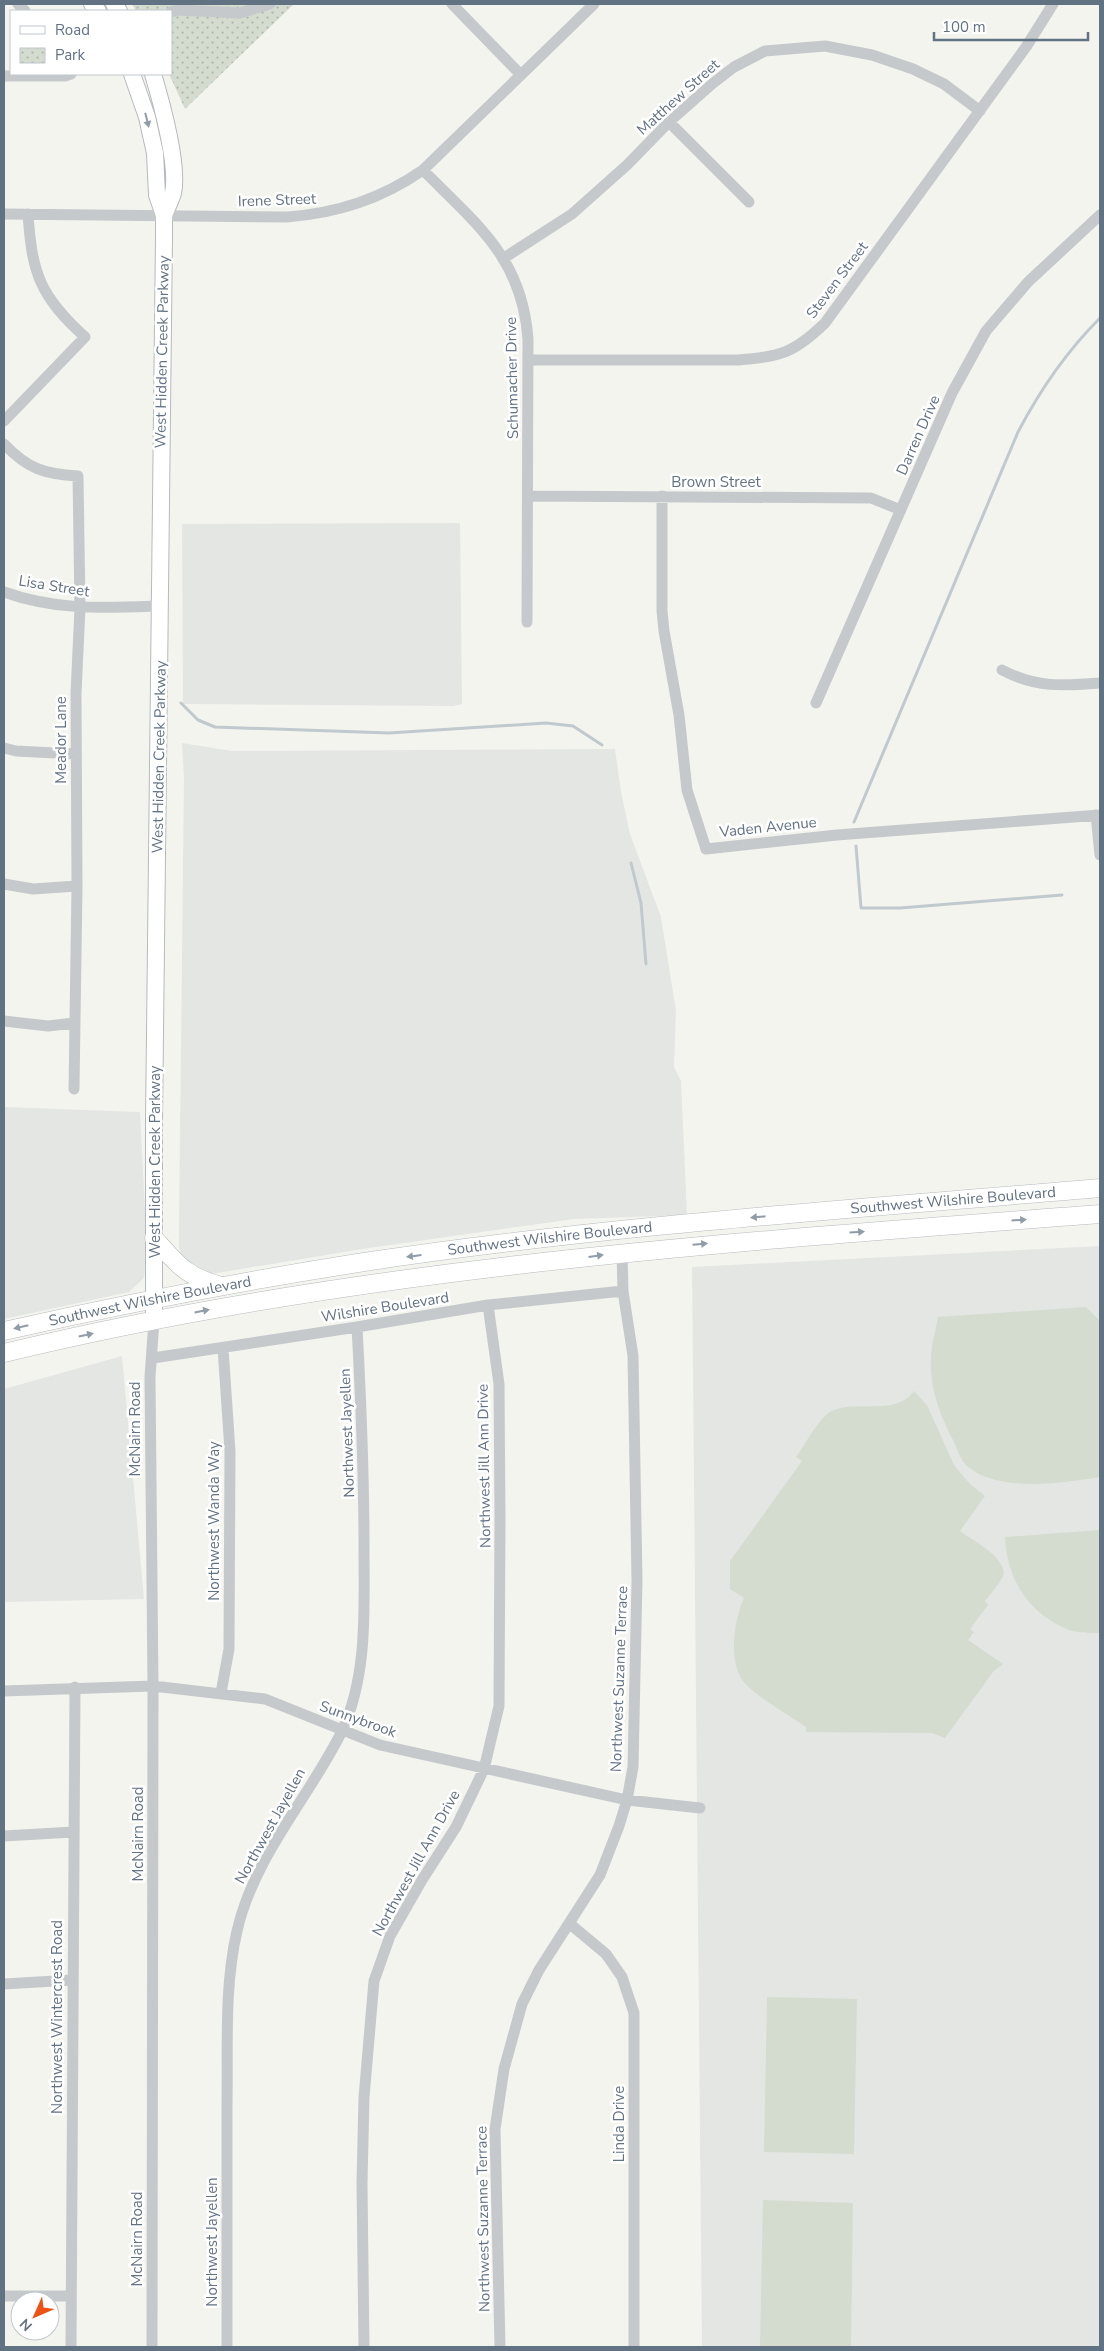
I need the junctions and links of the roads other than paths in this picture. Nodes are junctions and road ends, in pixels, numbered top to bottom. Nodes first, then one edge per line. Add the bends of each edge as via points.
1 (270, 4) edge
2 (452, 4) edge
3 (594, 4) edge
4 (1053, 4) edge
5 (172, 12) edge
6 (68, 75) edge
7 (132, 75) edge
8 (153, 75) edge
9 (521, 75) junction
10 (4, 76) edge
11 (980, 111) junction
12 (669, 122) junction
13 (423, 170) junction
14 (749, 202) dead end
15 (4, 214) edge
16 (28, 214) junction
17 (164, 215) junction
18 (1100, 215) edge
19 (504, 258) junction
20 (528, 360) junction
21 (4, 421) edge
22 (4, 444) edge
23 (528, 496) junction
24 (662, 496) junction
25 (901, 510) junction
26 (4, 592) edge
27 (160, 606) junction
28 (80, 608) junction
29 (527, 622) dead end
30 (1002, 670) dead end
31 (1100, 683) edge
32 (816, 703) dead end
33 (4, 748) edge
34 (75, 754) junction
35 (1098, 815) edge
36 (1100, 855) edge
37 (4, 884) edge
38 (77, 886) junction
39 (4, 1021) edge
40 (74, 1023) junction
41 (74, 1089) dead end
42 (1100, 1188) edge
43 (807, 1213) junction
44 (1100, 1214) edge
45 (584, 1234) junction
46 (809, 1236) junction
47 (154, 1238) junction
48 (622, 1252) junction
49 (496, 1268) junction
50 (224, 1286) junction
51 (623, 1291) junction
52 (154, 1299) junction
53 (488, 1305) junction
54 (154, 1320) junction
55 (357, 1327) junction
56 (4, 1331) edge
57 (223, 1348) junction
58 (4, 1353) edge
59 (153, 1358) junction
60 (153, 1686) junction
61 (75, 1687) junction
62 (4, 1691) edge
63 (221, 1693) junction
64 (342, 1729) junction
65 (484, 1769) junction
66 (627, 1800) junction
67 (700, 1808) dead end
68 (73, 1832) junction
69 (4, 1836) edge
70 (570, 1924) junction
71 (72, 1980) junction
72 (4, 1984) edge
73 (4, 2296) edge
74 (71, 2296) junction
75 (71, 2347) edge
76 (152, 2347) edge
77 (227, 2347) edge
78 (364, 2347) edge
79 (500, 2347) edge
80 (634, 2347) edge

1 - 5 street via 240,13
2 - 9 street
3 - 9 street, Irene Street
4 - 11 street, Steven Street
6 - 10 street
7 -> 17 main road, West Hidden Creek Parkway via 147,117 155,153 157,195
8 - 17 main road, West Hidden Creek Parkway via 166,124 173,173 173,192
9 - 13 street, Irene Street
11 - 12 street, Matthew Street via 944,84 913,69 872,55 825,46 765,51 734,67
11 - 20 street, Steven Street via 825,323 804,344 771,357 738,360
12 - 14 street
12 - 19 street, Matthew Street via 579,208
13 - 17 street, Irene Street via 366,202 312,215
13 - 19 street, Schumacher Drive
15 - 16 street, Irene Street
16 - 17 street, Irene Street
16 - 21 street via 37,276 52,303 85,337
17 - 27 main road, West Hidden Creek Parkway
18 - 25 street, Darren Drive via 1028,282 986,331 952,393
19 - 20 street, Schumacher Drive via 523,301
20 - 23 street, Schumacher Drive
22 - 28 street, Meador Lane via 31,467 53,475 78,476
23 - 24 street, Brown Street
23 - 29 street, Schumacher Drive
24 - 25 street, Brown Street via 871,498
24 - 35 street, Vaden Avenue via 664,631 678,707 687,790 706,849 837,834
25 - 32 street, Darren Drive
26 - 28 street, Lisa Street via 24,599
27 - 28 street, Lisa Street
27 - 47 main road, West Hidden Creek Parkway
28 - 34 street, Meador Lane
30 - 31 street via 1035,684
33 - 34 street
34 - 38 street, Meador Lane
35 - 36 street
37 - 38 street via 33,890
38 - 40 street, Meador Lane
39 - 40 street via 48,1026
40 - 41 street, Meador Lane
42 - 43 main road, Southwest Wilshire Boulevard
43 -> 45 main road, Southwest Wilshire Boulevard
43 - 46 main road
46 -> 44 main road, Southwest Wilshire Boulevard
45 - 49 main road via 583,1242 575,1247 514,1254
45 -> 50 main road, Southwest Wilshire Boulevard via 365,1262
48 -> 46 main road, Southwest Wilshire Boulevard
47 - 50 main road via 182,1270 203,1281
47 - 52 main road, West Hidden Creek Parkway
49 -> 48 main road, Southwest Wilshire Boulevard
48 - 51 street, Northwest Suzanne Terrace
54 -> 49 main road, Southwest Wilshire Boulevard via 282,1296
50 - 52 main road, Southwest Wilshire Boulevard
51 - 53 street, Wilshire Boulevard
51 - 66 street, Northwest Suzanne Terrace via 633,1356 637,1580 633,1767
52 - 54 main road, West Hidden Creek Parkway
52 -> 56 main road, Southwest Wilshire Boulevard
53 - 55 street, Wilshire Boulevard
53 - 65 street, Northwest Jill Ann Drive via 498,1384 500,1635 499,1706
58 -> 54 main road, Southwest Wilshire Boulevard
54 - 59 street, McNairn Road
55 - 57 street, Wilshire Boulevard
55 - 64 street, Northwest Jayellen via 364,1451 363,1643 357,1681
57 - 59 street, Wilshire Boulevard
57 - 63 street, Northwest Wanda Way via 230,1450 229,1639
59 - 60 street, McNairn Road via 150,1423
60 - 61 street, Sunnybrook
60 - 63 street, Sunnybrook
60 - 76 street, McNairn Road
61 - 62 street, Sunnybrook
61 - 68 street, Northwest Wintercrest Road
63 - 64 street, Sunnybrook via 265,1700
64 - 65 street, Sunnybrook via 380,1745
64 - 77 street, Northwest Jayellen via 272,1846 247,1899 237,1932 230,1983 228,2041
65 - 66 street, Sunnybrook
65 - 78 street, Northwest Jill Ann Drive via 456,1827 390,1936 374,1981 364,2107
66 - 67 street, Sunnybrook
66 - 70 street, Northwest Suzanne Terrace via 600,1875
68 - 69 street
68 - 71 street, Northwest Wintercrest Road
70 - 79 street, Northwest Suzanne Terrace via 539,1970 522,2004 504,2069 495,2129
70 - 80 street, Linda Drive via 606,1954 622,1977 634,2013
71 - 72 street
71 - 74 street, Northwest Wintercrest Road
73 - 74 street
74 - 75 street, Northwest Wintercrest Road

